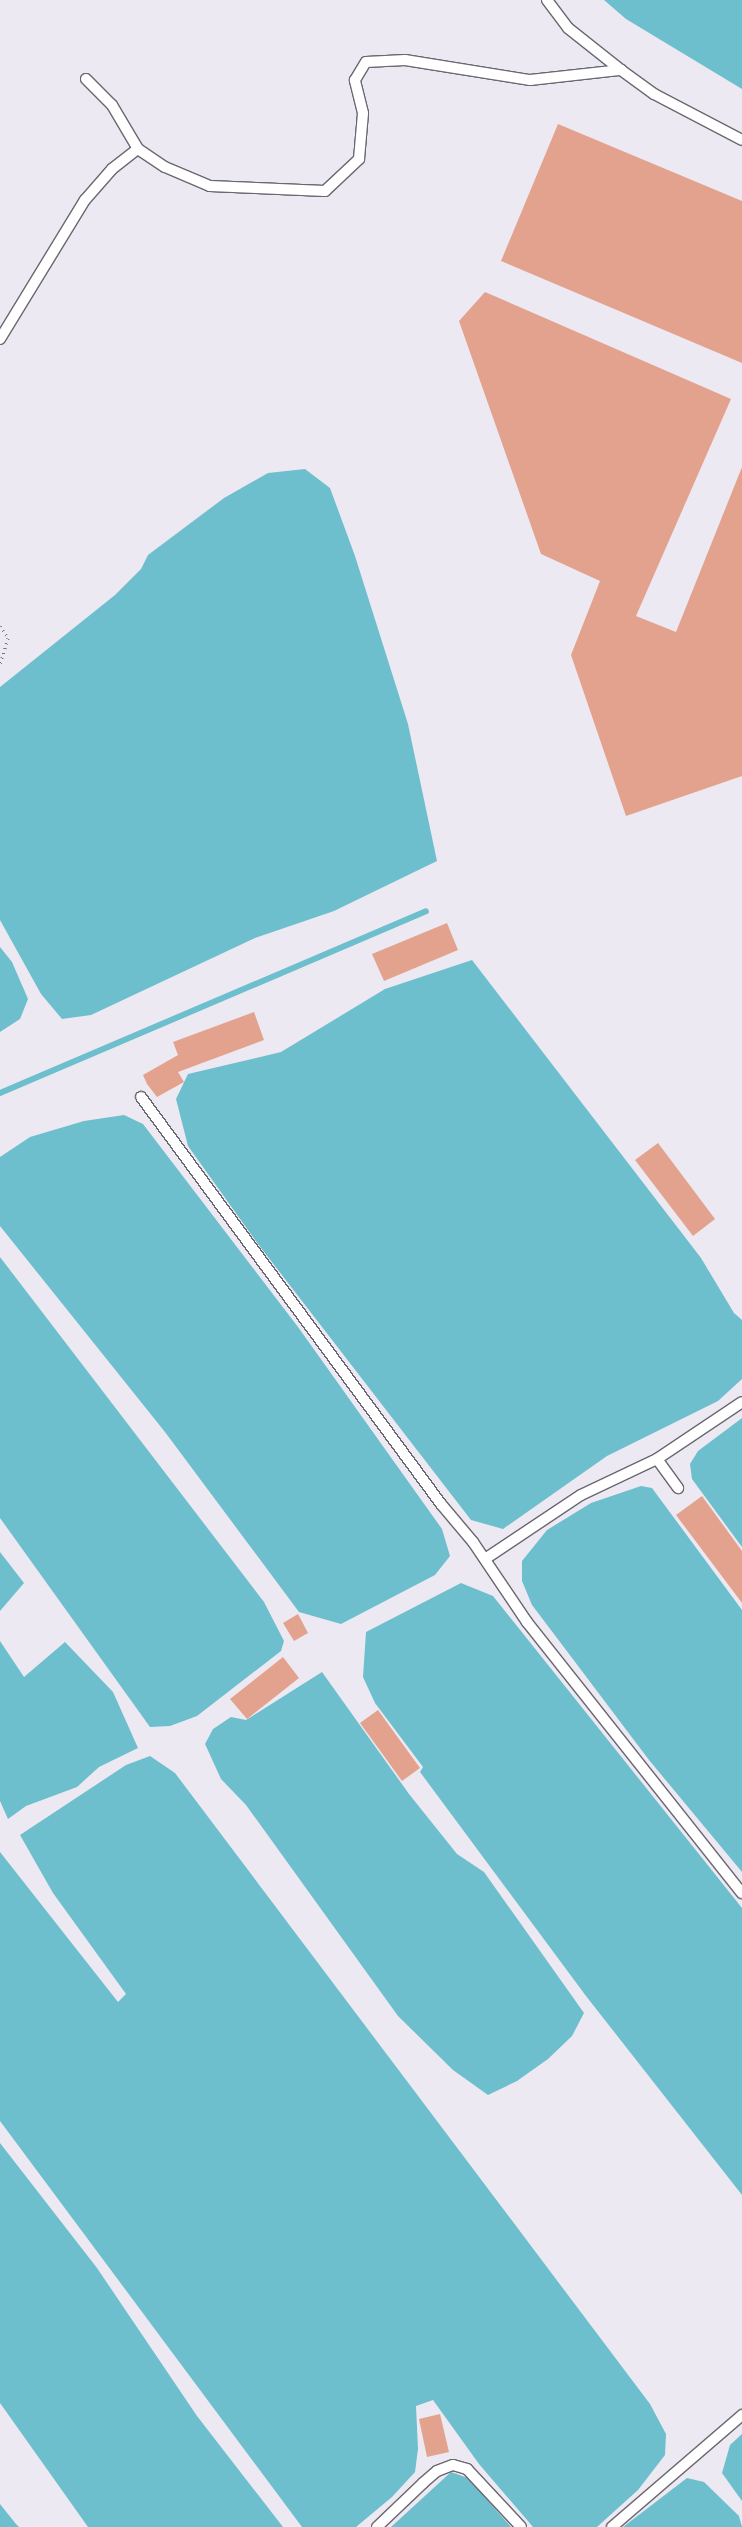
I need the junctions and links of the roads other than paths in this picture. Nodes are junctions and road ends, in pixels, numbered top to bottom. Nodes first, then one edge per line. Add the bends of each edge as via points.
1 (548, 0) edge
2 (621, 70) junction
3 (86, 79) dead end
4 (742, 140) edge
5 (138, 149) junction
6 (0, 339) edge
7 (141, 1097) dead end
8 (742, 1402) edge
9 (656, 1459) junction
10 (678, 1488) dead end
11 (485, 1559) junction
12 (742, 1893) edge
13 (742, 2415) edge
14 (377, 2527) edge
15 (521, 2527) edge
16 (612, 2527) edge

1 - 2 lane via 568,28
2 - 4 lane via 654,94
2 - 5 lane via 530,80 406,60 366,62 355,80 363,113 358,159 325,191 210,186 165,167
3 - 5 lane via 112,105
5 - 6 lane via 112,169 85,200
7 - 11 lane
8 - 9 lane
9 - 10 lane
9 - 11 lane via 581,1495
11 - 12 lane via 527,1622
13 - 16 lane
14 - 15 lane via 422,2483 437,2471 453,2465 467,2468

